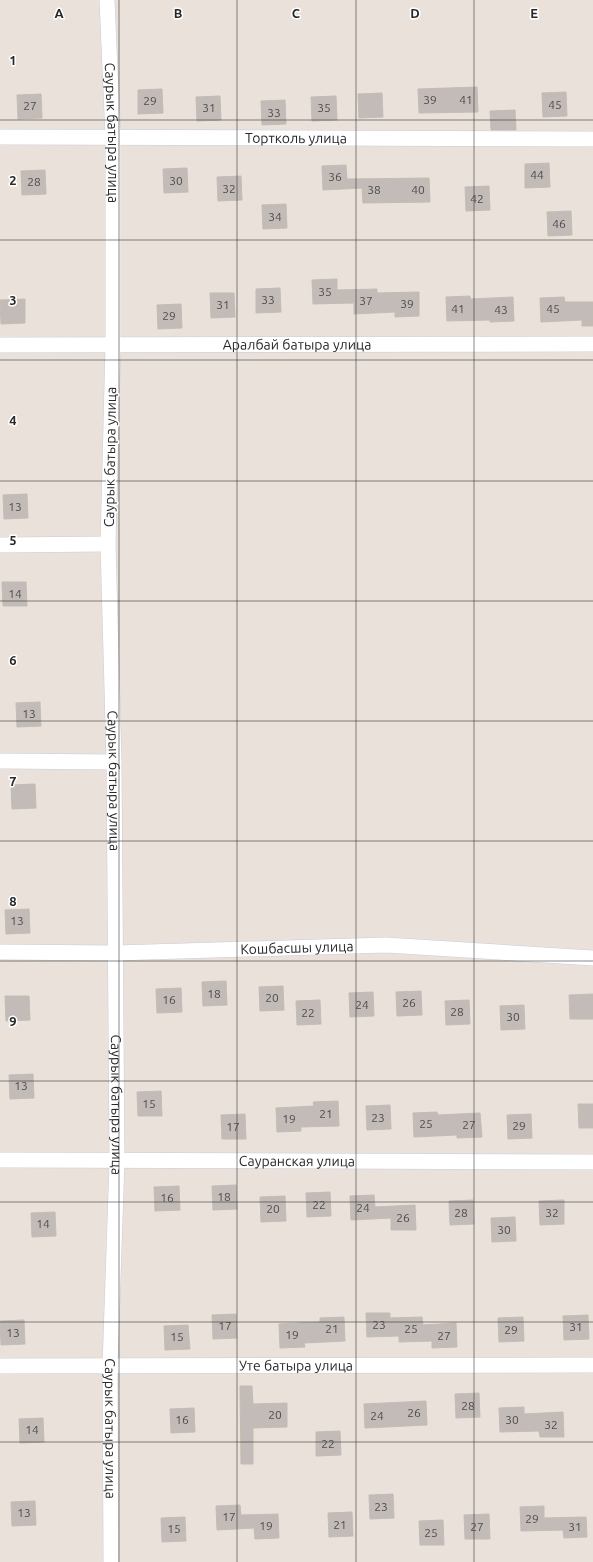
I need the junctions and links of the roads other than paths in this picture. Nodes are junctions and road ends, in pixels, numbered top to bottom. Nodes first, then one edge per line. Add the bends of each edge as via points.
1 (107, 0) edge
2 (113, 136) junction
3 (0, 137) edge
4 (593, 139) edge
5 (593, 344) edge
6 (0, 345) edge
7 (113, 345) junction
8 (108, 544) junction
9 (0, 545) edge
10 (0, 761) edge
11 (114, 762) junction
12 (0, 952) edge
13 (115, 953) junction
14 (593, 958) edge
15 (0, 1160) edge
16 (116, 1161) junction
17 (593, 1162) edge
18 (593, 1365) edge
19 (0, 1366) edge
20 (110, 1367) junction
21 (111, 1562) edge

1 - 2 street, Саурык батыра улица
2 - 3 street, Тортколь улица
2 - 4 street, Тортколь улица
2 - 7 street, Саурык батыра улица
5 - 7 street, Аралбай батыра улица
6 - 7 street, Аралбай батыра улица
7 - 8 street, Саурык батыра улица
8 - 9 street
8 - 11 street, Саурык батыра улица
10 - 11 street
11 - 13 street, Саурык батыра улица
12 - 13 street, Кошбасшы улица
13 - 14 street, Кошбасшы улица via 386,946
13 - 16 street, Саурык батыра улица
15 - 16 street, Сауранская улица
16 - 17 street, Сауранская улица
16 - 20 street, Саурык батыра улица
18 - 20 street, Уте батыра улица
19 - 20 street, Уте батыра улица
20 - 21 street, Саурык батыра улица

